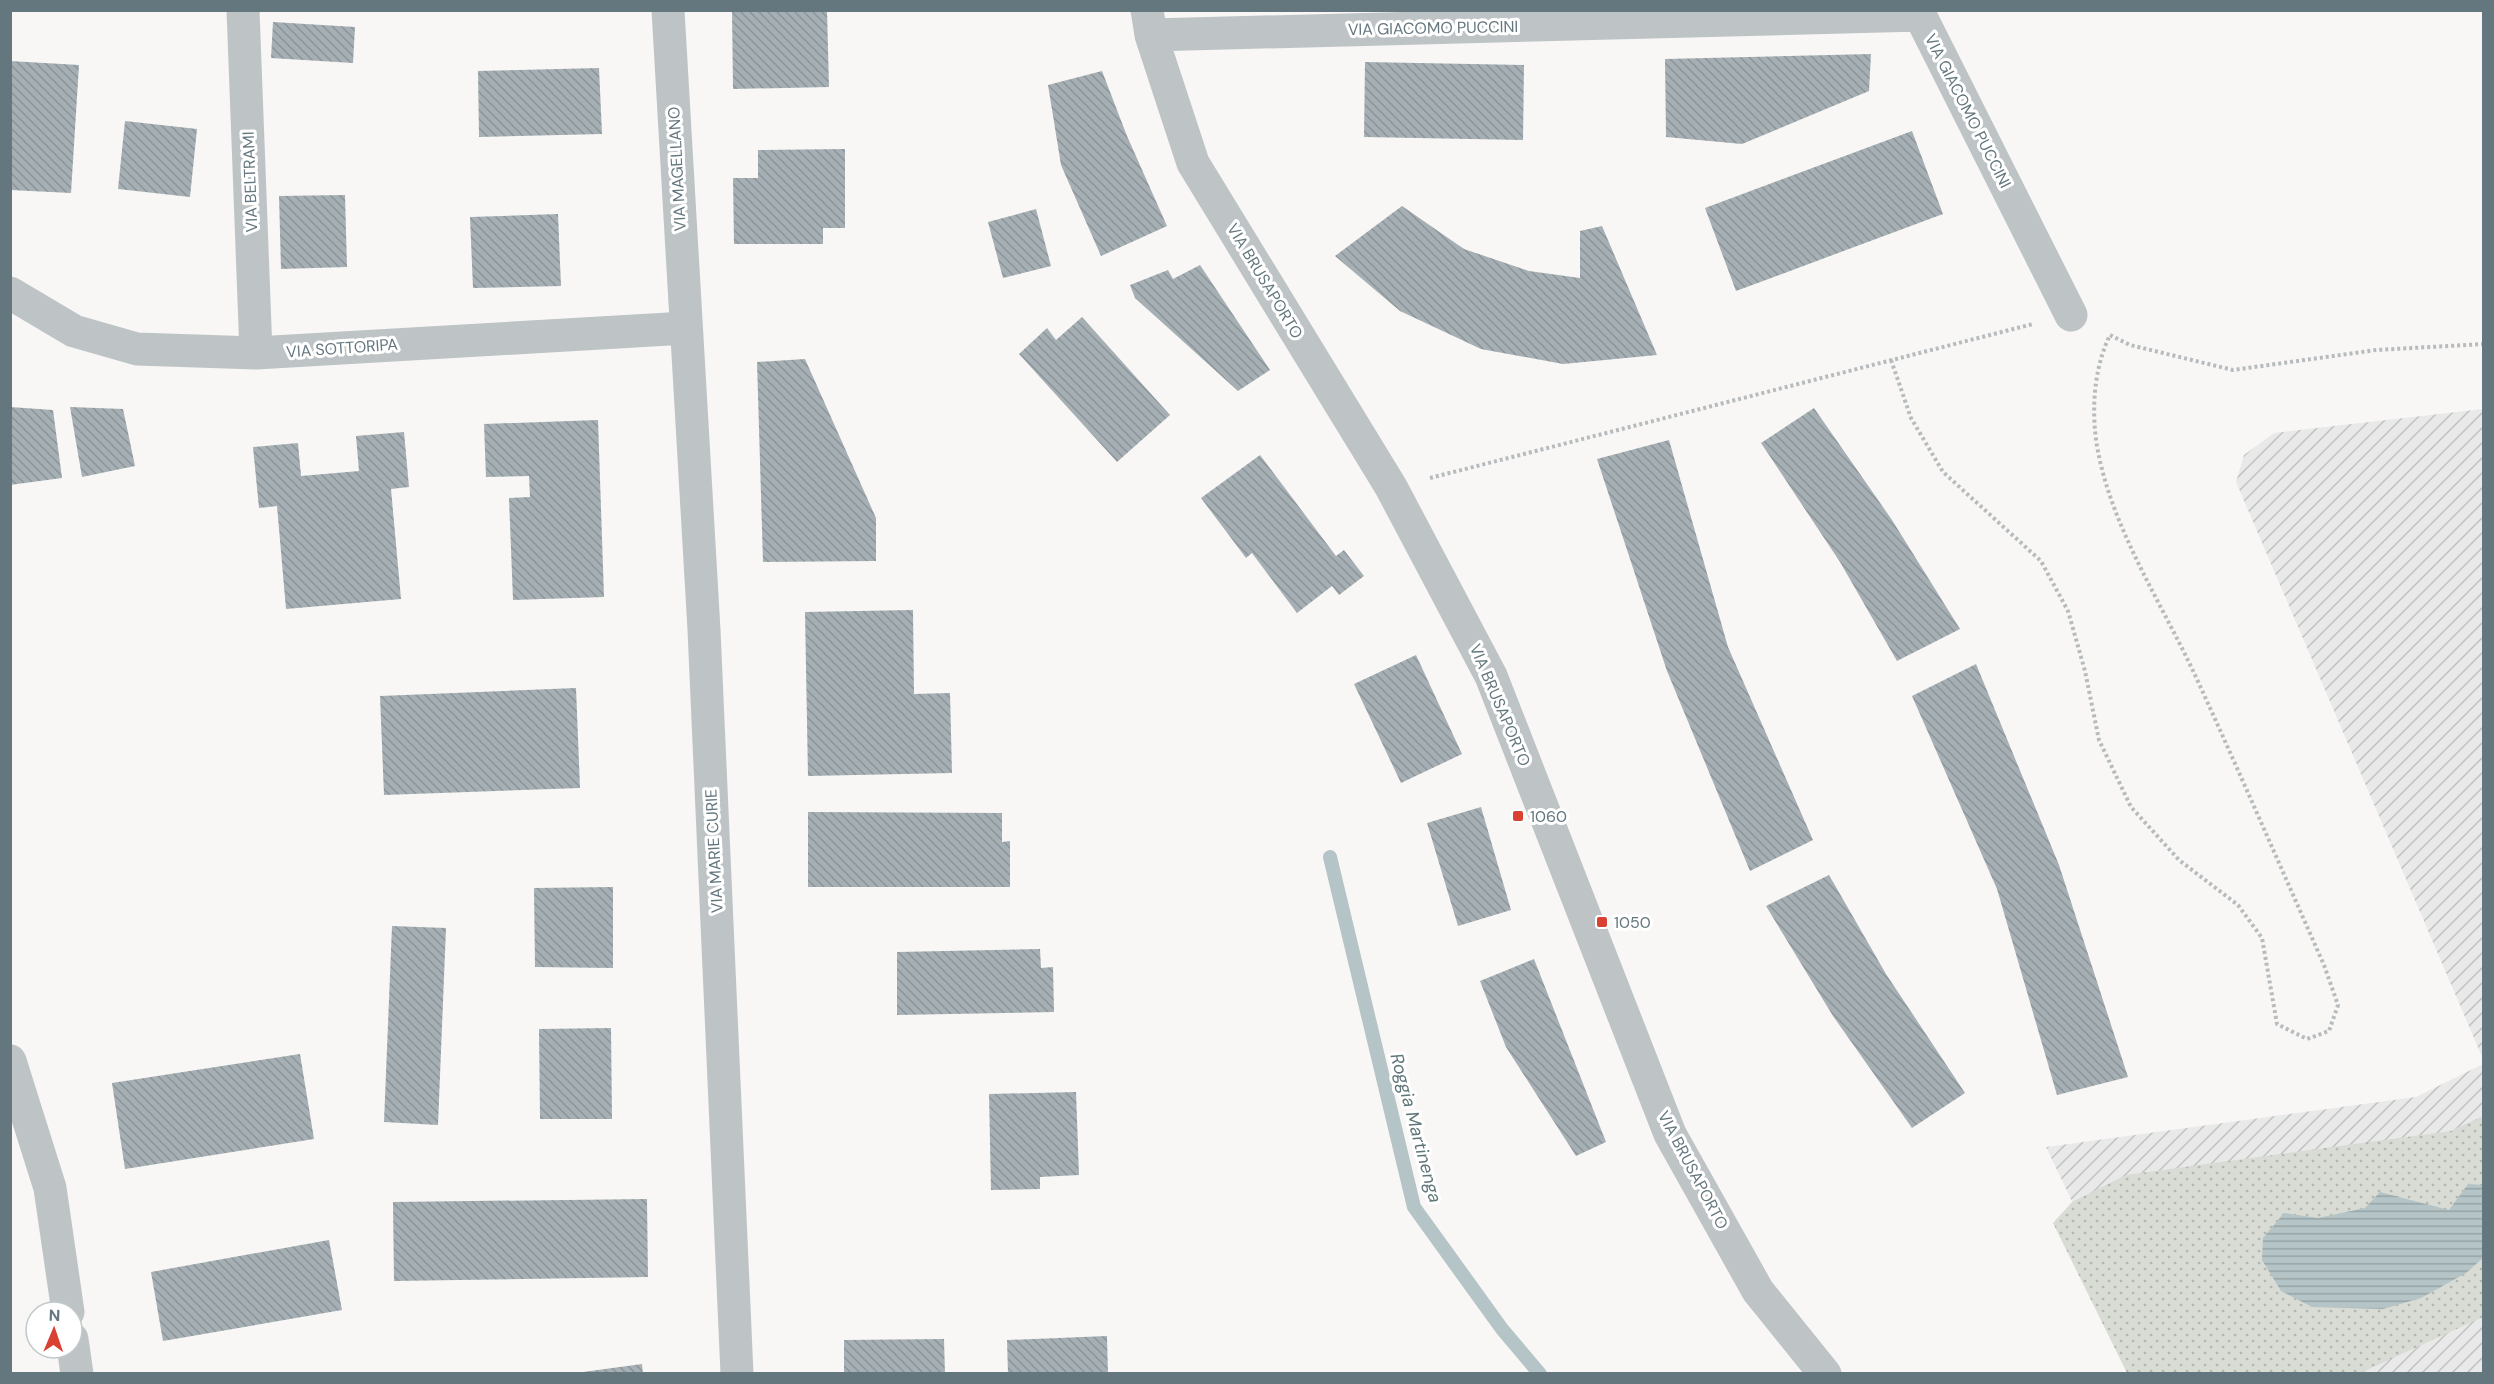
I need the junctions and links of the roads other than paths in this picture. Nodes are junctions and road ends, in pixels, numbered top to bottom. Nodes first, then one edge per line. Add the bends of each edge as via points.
1 (243, 10) edge
2 (668, 10) edge
3 (1149, 23) edge
4 (10, 293) edge
5 (2071, 315) road end
6 (686, 328) junction
7 (256, 353) junction
8 (10, 1061) edge
9 (66, 1300) edge
10 (737, 1374) edge
11 (1825, 1374) edge

1 - 7 street, VIA BELTRAMI
2 - 6 street, VIA MAGELLANO
3 - 5 street, VIA GIACOMO PUCCINI via 1920,15
3 - 11 street, VIA BRUSAPORTO via 1193,163 1391,487 1491,676 1670,1134 1758,1291
4 - 7 street, VIA SOTTORIPA via 74,331 137,349
6 - 7 street, VIA SOTTORIPA
6 - 10 street, VIA MARIE CURIE via 704,630
8 - 9 street via 50,1188

